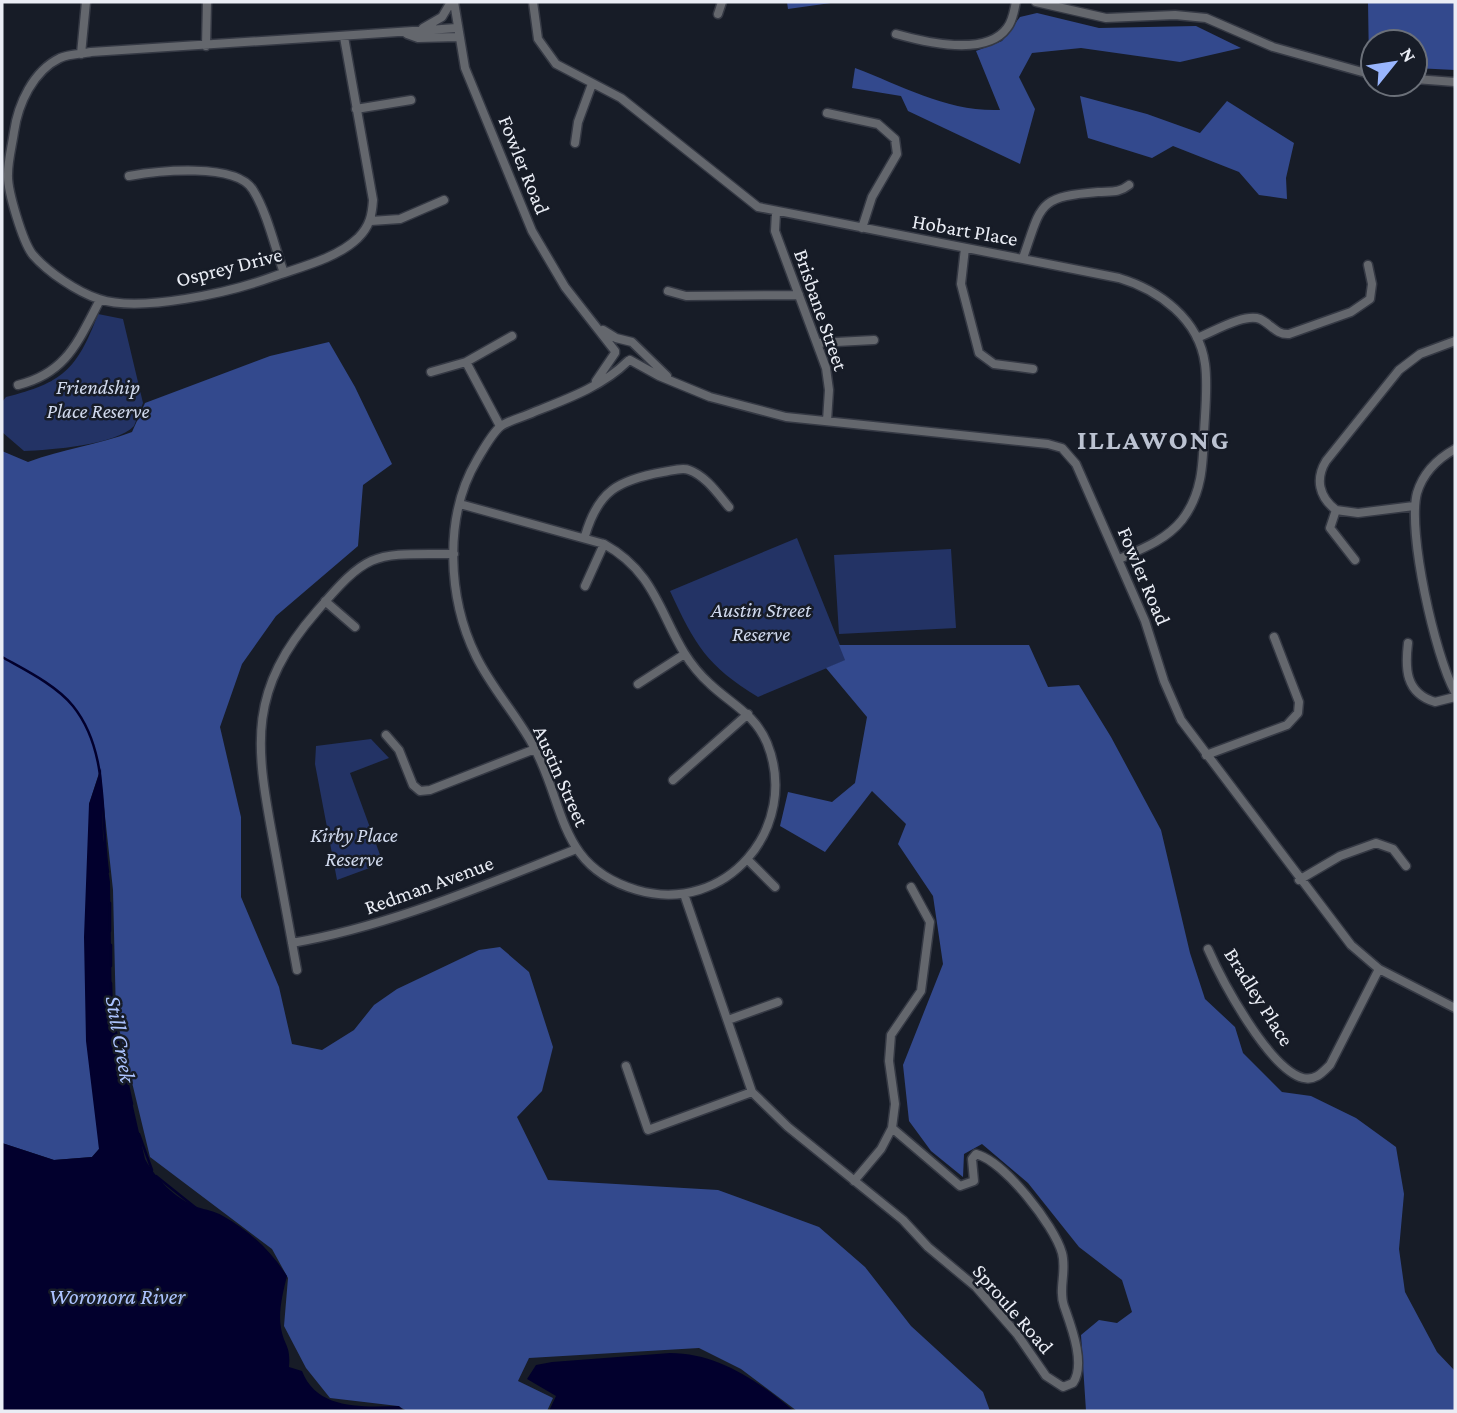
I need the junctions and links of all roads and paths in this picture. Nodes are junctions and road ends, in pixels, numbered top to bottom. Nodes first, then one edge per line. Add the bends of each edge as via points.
1 (86, 2) edge
2 (207, 2) edge
3 (453, 2) edge
4 (533, 2) edge
5 (722, 2) edge
6 (1016, 2) edge
7 (1036, 2) edge
8 (718, 14) dead end
9 (417, 31) junction
10 (457, 33) junction
11 (407, 34) junction
12 (896, 34) dead end
13 (344, 37) junction
14 (206, 46) junction
15 (81, 54) junction
16 (1359, 71) edge
17 (1429, 80) edge
18 (1455, 82) edge
19 (592, 85) junction
20 (411, 100) dead end
21 (356, 108) junction
22 (827, 113) dead end
23 (575, 143) dead end
24 (129, 176) dead end
25 (4, 177) edge
26 (1129, 185) dead end
27 (444, 200) dead end
28 (776, 212) junction
29 (371, 221) junction
30 (862, 228) junction
31 (965, 248) junction
32 (1023, 258) junction
33 (1367, 265) dead end
34 (284, 273) junction
35 (668, 291) dead end
36 (799, 295) junction
37 (100, 300) junction
38 (597, 327) junction
39 (512, 336) dead end
40 (1197, 338) junction
41 (625, 340) junction
42 (874, 341) dead end
43 (1455, 341) edge
44 (817, 343) junction
45 (635, 347) junction
46 (615, 352) junction
47 (629, 360) junction
48 (466, 362) junction
49 (1033, 369) dead end
50 (431, 372) dead end
51 (670, 379) junction
52 (18, 385) dead end
53 (592, 386) junction
54 (827, 421) junction
55 (500, 426) junction
56 (1455, 449) edge
57 (460, 504) junction
58 (1415, 506) junction
59 (729, 508) dead end
60 (1336, 510) junction
61 (585, 536) junction
62 (604, 544) junction
63 (454, 554) junction
64 (1119, 559) junction
65 (1354, 560) dead end
66 (585, 586) dead end
67 (325, 601) junction
68 (355, 627) dead end
69 (1274, 637) dead end
70 (1408, 643) dead end
71 (684, 655) junction
72 (638, 684) dead end
73 (1455, 691) edge
74 (1455, 697) edge
75 (748, 714) junction
76 (386, 735) dead end
77 (535, 749) junction
78 (1206, 755) junction
79 (673, 780) dead end
80 (574, 849) junction
81 (748, 860) junction
82 (1406, 866) dead end
83 (1299, 880) junction
84 (775, 887) dead end
85 (911, 887) dead end
86 (684, 894) junction
87 (292, 943) junction
88 (1208, 949) dead end
89 (1380, 969) junction
90 (297, 970) dead end
91 (778, 1002) dead end
92 (1455, 1008) edge
93 (728, 1020) junction
94 (626, 1066) dead end
95 (752, 1093) junction
96 (892, 1128) junction
97 (854, 1181) junction

1 - 15 street
2 - 14 street
3 - 9 street via 439,20
3 - 10 street, Fowler Road
4 - 19 street, Hobart Place via 534,25 545,51 562,70
5 - 8 street
6 - 12 street via 1004,32 974,44 941,45
7 - 16 street via 1106,18 1206,18 1273,47
9 - 10 street, Osprey Drive
9 - 11 street, Osprey Drive
10 - 11 street, Osprey Drive via 418,38
10 - 38 street, Fowler Road via 472,85 532,231 556,275
11 - 13 street, Osprey Drive
13 - 14 street, Osprey Drive
13 - 21 street
14 - 15 street, Osprey Drive
15 - 25 street, Osprey Drive via 61,58 39,73 15,122
17 - 18 street
19 - 23 street
19 - 28 street, Hobart Place via 621,98 745,198
20 - 21 street
21 - 29 street via 373,200
22 - 30 street via 878,124 895,139 897,154 872,197
24 - 34 street via 151,172 238,176 253,190
25 - 37 street, Osprey Drive via 32,254 76,288
26 - 32 street via 1121,191 1066,195 1048,202 1039,211
27 - 29 street via 400,219
28 - 30 street, Hobart Place
28 - 36 street, Brisbane Street via 775,231
29 - 34 street, Osprey Drive via 337,253
30 - 31 street, Hobart Place
31 - 32 street, Hobart Place
31 - 49 street via 961,284 979,353 988,362
32 - 40 street, Hobart Place via 1139,285 1171,305
33 - 40 street via 1371,295 1351,312 1289,334 1252,318
34 - 37 street, Osprey Drive via 194,297 137,303
35 - 36 street via 686,296
36 - 44 street, Brisbane Street
37 - 52 street via 62,365 41,379
38 - 41 street, Fowler Road
38 - 46 street, Fowler Road
39 - 48 street
40 - 64 street, Hobart Place via 1206,374 1202,475 1196,495 1169,533
41 - 45 street
41 - 46 street
42 - 44 street
43 - 60 street via 1420,354 1399,370 1326,461 1320,488
44 - 54 street, Brisbane Street via 829,382
45 - 47 street
45 - 51 street, Fowler Road
46 - 47 street
46 - 53 street
47 - 51 street, Fowler Road
47 - 53 street
48 - 50 street
48 - 55 street
51 - 54 street, Fowler Road via 751,410
53 - 55 street
54 - 64 street, Fowler Road via 1062,448 1076,464
55 - 57 street, Austin Street via 476,463
56 - 58 street via 1427,472
57 - 61 street, Austin Street
57 - 63 street, Austin Street
58 - 60 street via 1359,513
58 - 73 street via 1415,531 1441,663
59 - 61 street via 700,475 687,468 633,477 607,492 591,513
60 - 65 street via 1330,528
61 - 62 street, Austin Street
62 - 66 street
62 - 71 street, Austin Street via 623,554 647,578
63 - 67 street via 391,554 372,559 348,575
63 - 77 street, Austin Street via 463,624 477,657
64 - 78 street, Fowler Road via 1175,707
67 - 68 street
67 - 87 street via 276,669 260,725 262,783
69 - 78 street via 1299,702 1298,713 1287,725
70 - 74 street via 1406,670 1413,688 1435,702
71 - 72 street
71 - 75 street, Austin Street via 713,687
75 - 79 street
75 - 81 street, Austin Street via 773,760 776,798 765,832
76 - 77 street via 420,791
77 - 80 street, Austin Street
78 - 83 street, Fowler Road
80 - 86 street, Austin Street via 604,874 637,890
80 - 87 street, Redman Avenue via 387,919 338,935
81 - 84 street
81 - 86 street, Austin Street via 720,881
82 - 83 street via 1393,849 1376,843 1340,856
83 - 89 street, Fowler Road via 1351,946
85 - 96 street via 930,922 928,956 922,991 891,1035
86 - 93 street, Sproule Road
87 - 90 street
88 - 89 street, Bradley Place via 1268,1048 1285,1069 1305,1079 1318,1077 1330,1065
89 - 92 street, Fowler Road
91 - 93 street
93 - 95 street, Sproule Road
94 - 95 street via 648,1130
95 - 97 street, Sproule Road
96 - 97 street
96 - 97 street, Sproule Road via 960,1186 974,1181 972,1159 976,1154 1025,1194 1063,1257 1062,1299 1072,1324 1077,1364 1073,1383 1063,1387 1046,1376 976,1287

